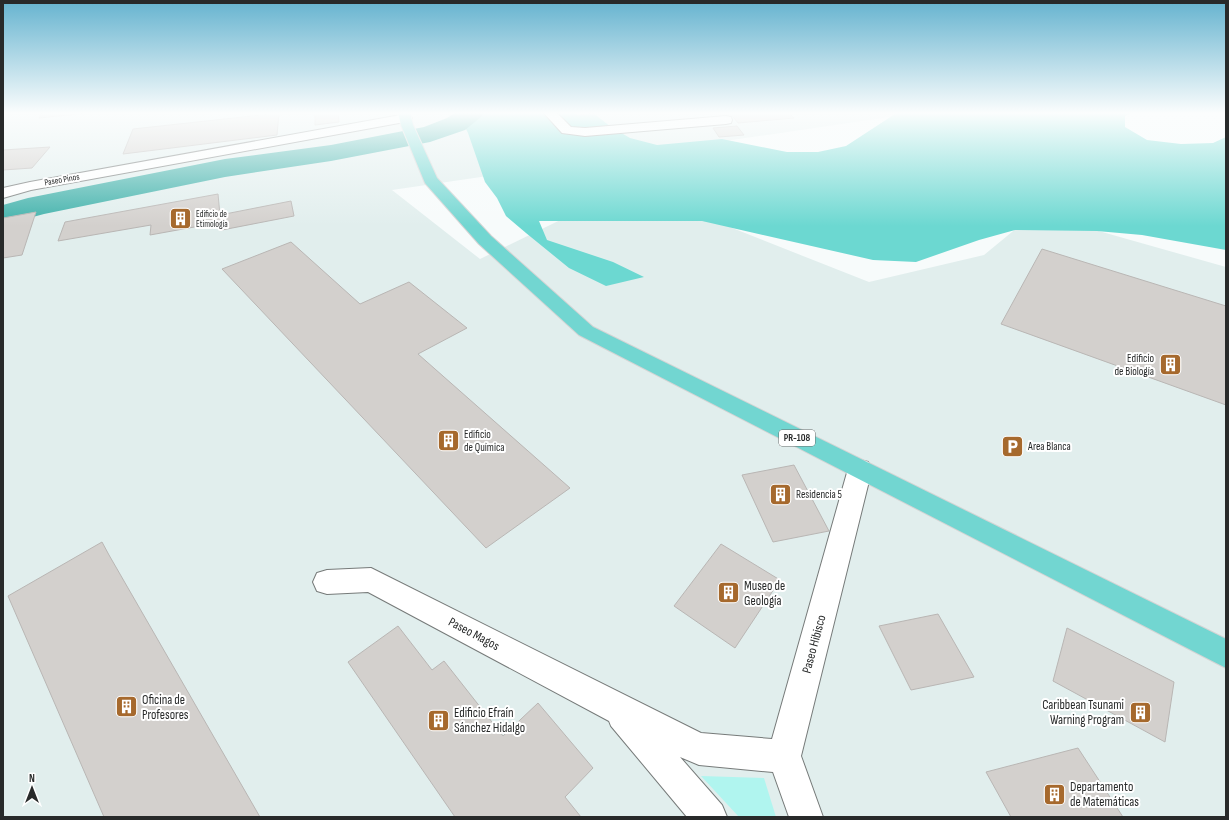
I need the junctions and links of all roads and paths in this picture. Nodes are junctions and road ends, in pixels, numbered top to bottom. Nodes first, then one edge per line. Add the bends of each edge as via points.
1 (227, 150) edge
2 (418, 150) edge
3 (3, 193) edge
4 (860, 469) junction
5 (327, 582) dead end
6 (1226, 654) edge
7 (616, 708) junction
8 (784, 756) junction
9 (710, 817) edge
10 (806, 817) edge

1 - 3 street, Paseo Pinos
2 - 4 main road, PR-108 via 430,180 485,240 586,331
4 - 6 main road, PR-108
4 - 8 street, Paseo Hibisco
5 - 7 street, Paseo Magos via 372,580
7 - 8 street, Paseo Magos via 699,749
7 - 9 street, Paseo Magos
8 - 10 street

